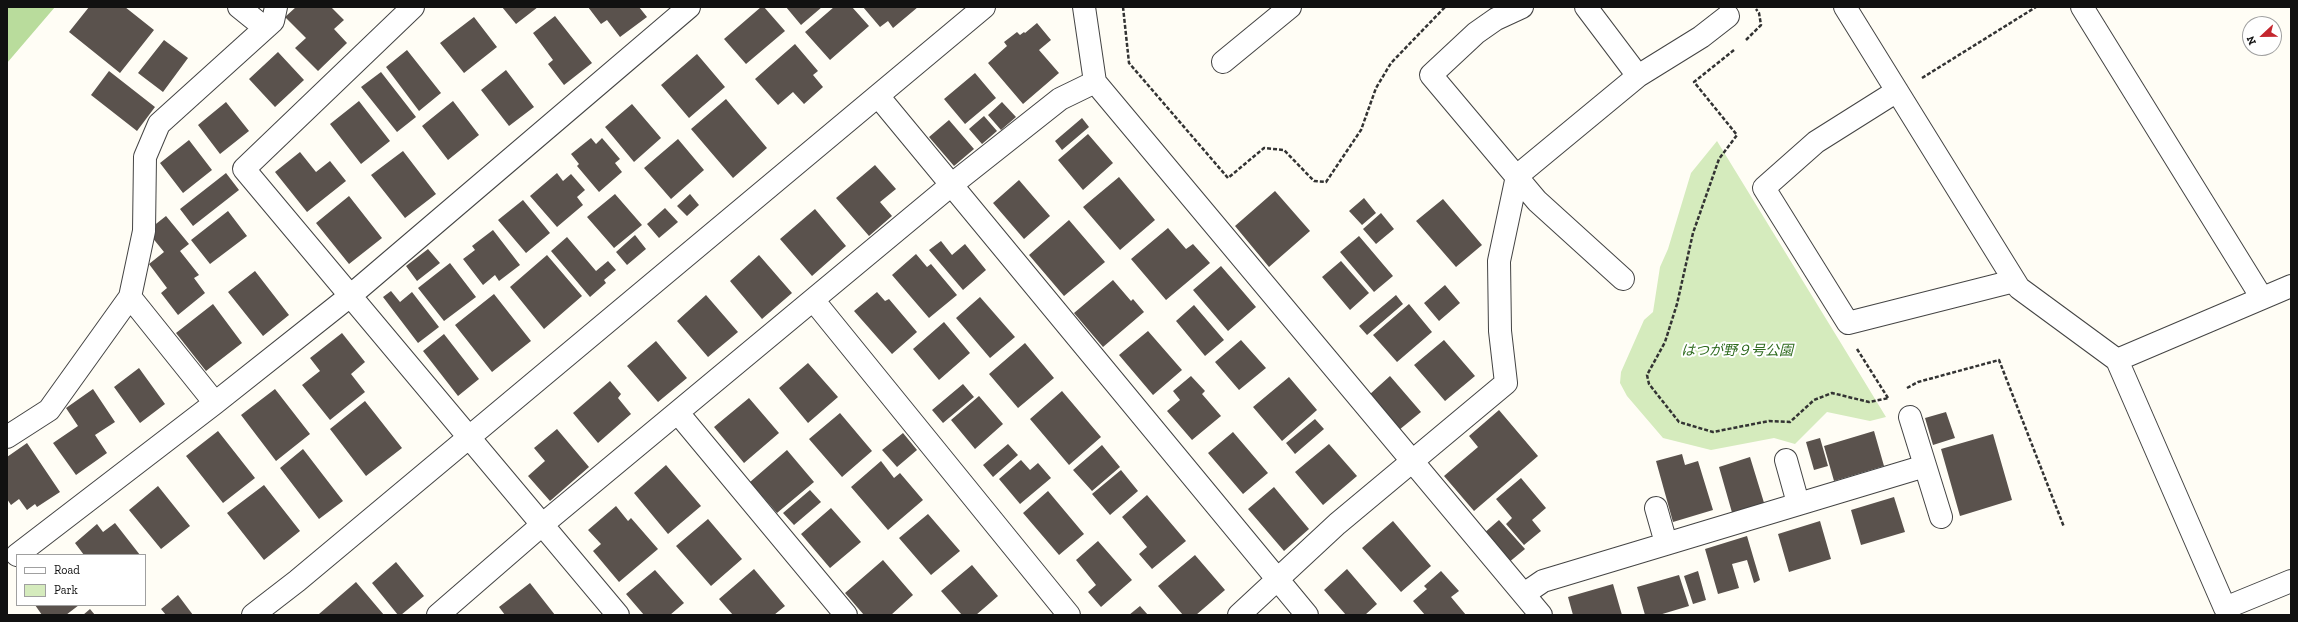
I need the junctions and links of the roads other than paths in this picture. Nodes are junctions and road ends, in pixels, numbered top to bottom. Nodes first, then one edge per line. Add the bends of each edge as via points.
1 (239, 7) edge
2 (276, 7) edge
3 (413, 7) edge
4 (689, 7) edge
5 (984, 7) edge
6 (1084, 7) edge
7 (1522, 7) edge
8 (1586, 7) edge
9 (1845, 7) edge
10 (2082, 7) edge
11 (1277, 11) edge
12 (1728, 16) dead end
13 (264, 28) junction
14 (1222, 62) dead end
15 (1638, 76) junction
16 (1095, 82) junction
17 (1897, 91) junction
18 (878, 96) junction
19 (1517, 176) junction
20 (950, 186) junction
21 (1623, 279) dead end
22 (2014, 281) junction
23 (2291, 286) edge
24 (350, 296) junction
25 (130, 297) junction
26 (2262, 298) junction
27 (814, 301) junction
28 (2117, 360) junction
29 (215, 403) junction
30 (678, 413) junction
31 (1910, 417) dead end
32 (469, 435) junction
33 (7, 437) edge
34 (1413, 460) junction
35 (1786, 460) dead end
36 (1925, 466) junction
37 (1798, 502) junction
38 (1656, 508) dead end
39 (1941, 518) dead end
40 (543, 524) junction
41 (1666, 543) junction
42 (18, 554) edge
43 (16, 556) edge
44 (7, 562) edge
45 (1278, 580) junction
46 (2291, 581) edge
47 (1524, 594) junction
48 (253, 615) edge
49 (438, 615) edge
50 (618, 615) edge
51 (846, 615) edge
52 (1069, 615) edge
53 (1239, 615) edge
54 (1307, 615) edge
55 (1541, 615) edge

1 - 13 street
2 - 13 street via 273,21
3 - 24 street via 244,169
4 - 24 street
5 - 18 street
6 - 16 street
7 - 19 street via 1476,32 1431,75
8 - 15 street
9 - 17 street
10 - 26 street
11 - 14 street
12 - 15 street via 1701,37
13 - 25 street via 159,124 145,157 144,231
15 - 19 street
16 - 20 street via 1060,99
16 - 34 street
17 - 22 street
17 - 22 street via 1816,142 1764,188 1848,323
18 - 20 street
18 - 32 street
19 - 21 street via 1537,201
19 - 34 street via 1499,261 1500,331 1506,383
20 - 27 street
20 - 45 street
22 - 28 street via 2019,288
23 - 26 street
24 - 29 street
24 - 32 street
25 - 29 street
25 - 33 street via 49,410
26 - 28 street
27 - 30 street
27 - 52 street
28 - 46 street via 2225,608
29 - 42 street
30 - 40 street
30 - 51 street
31 - 36 street
32 - 40 street
32 - 48 street
34 - 45 street via 1337,524
34 - 47 street
35 - 37 street
36 - 37 street
36 - 39 street
37 - 41 street
38 - 41 street
40 - 49 street
40 - 50 street
41 - 47 street via 1543,581
43 - 44 street
45 - 53 street
45 - 54 street
47 - 55 street

